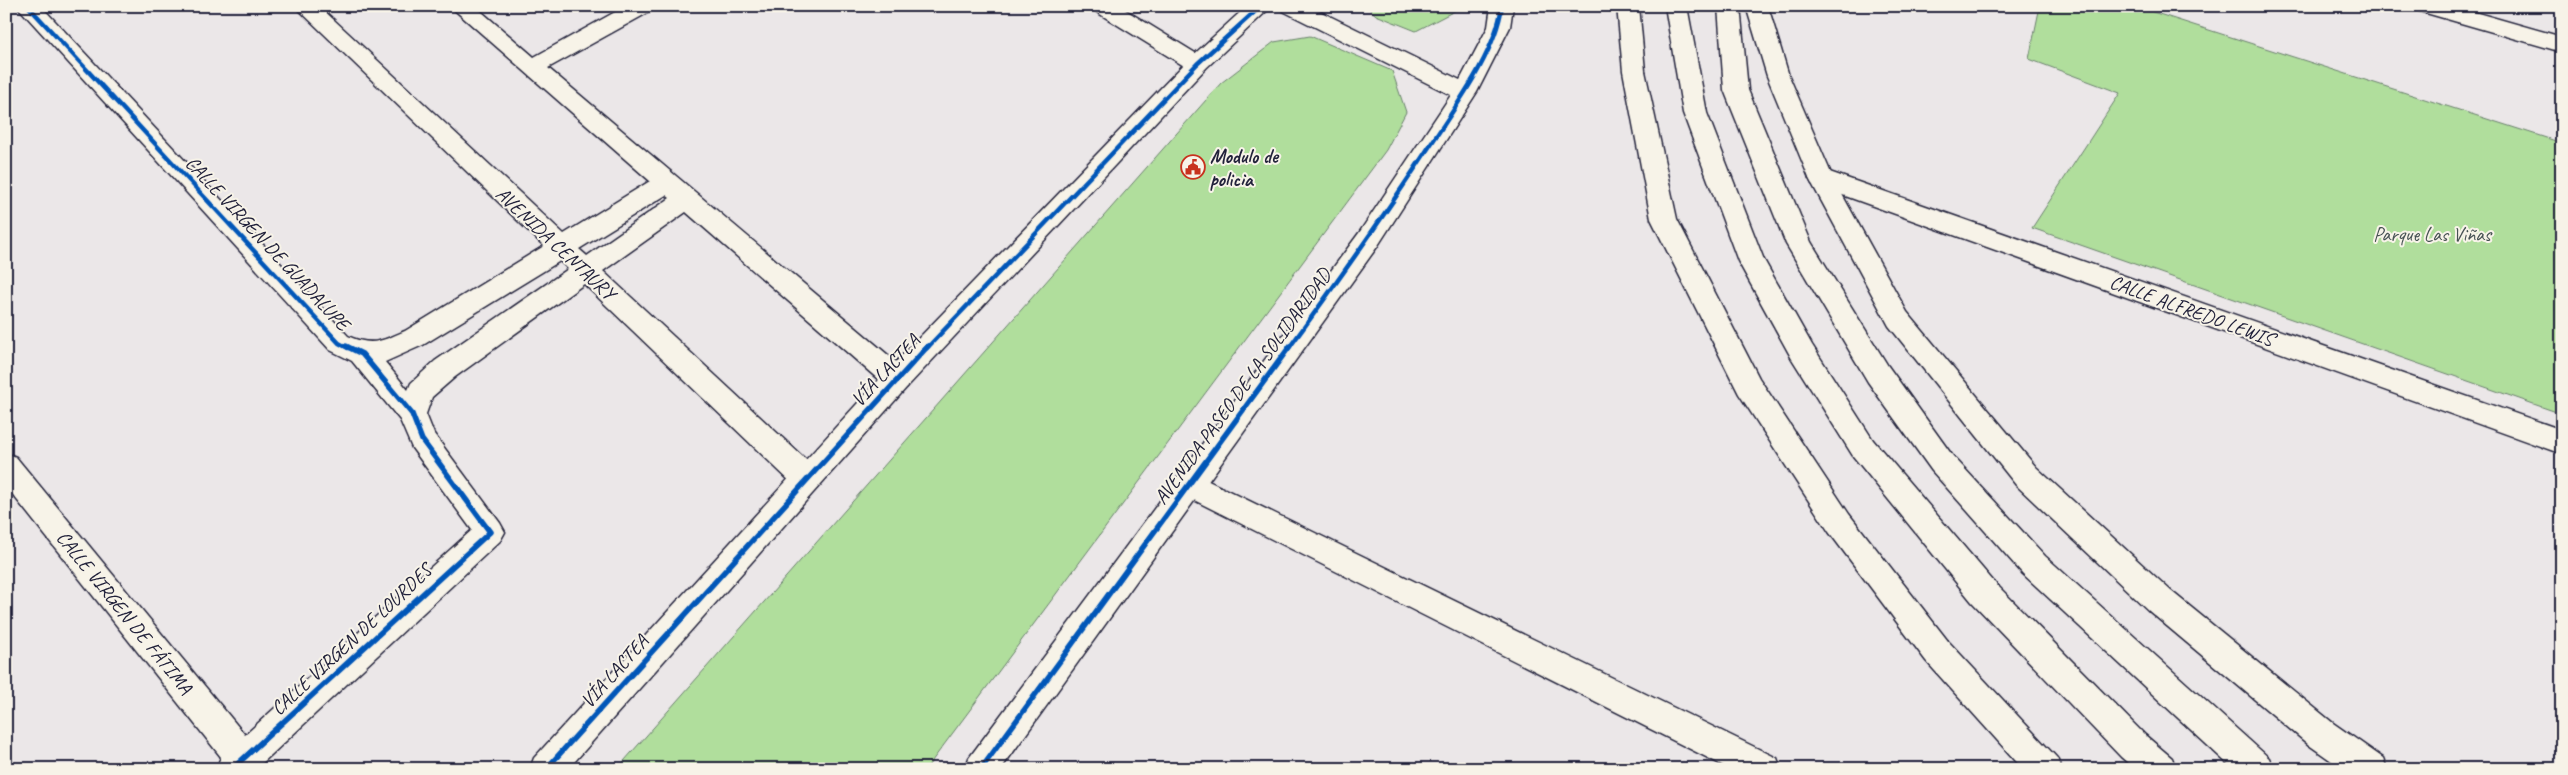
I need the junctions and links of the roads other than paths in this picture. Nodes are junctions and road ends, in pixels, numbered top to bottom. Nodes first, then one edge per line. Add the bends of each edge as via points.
1 (28, 6) edge
2 (306, 6) edge
3 (461, 6) edge
4 (643, 6) edge
5 (1103, 6) edge
6 (1261, 6) edge
7 (1291, 6) edge
8 (1502, 6) edge
9 (1628, 6) edge
10 (1676, 6) edge
11 (1729, 6) edge
12 (1756, 6) edge
13 (2427, 6) edge
14 (2562, 45) edge
15 (1197, 64) junction
16 (533, 67) junction
17 (1465, 92) junction
18 (1822, 178) junction
19 (668, 182) junction
20 (687, 199) junction
21 (561, 248) junction
22 (586, 270) junction
23 (362, 354) junction
24 (897, 379) junction
25 (412, 414) junction
26 (2562, 442) edge
27 (6, 465) edge
28 (807, 479) junction
29 (1190, 484) junction
30 (490, 532) joint
31 (238, 764) edge
32 (546, 769) edge
33 (981, 769) edge
34 (1765, 769) edge
35 (2045, 769) edge
36 (2160, 769) edge
37 (2257, 769) edge
38 (2371, 769) edge

1 - 23 street, CALLE VIRGEN DE GUADALUPE via 339,343
2 - 21 street, AVENIDA CENTAURY
3 - 16 street
4 - 16 street
5 - 15 street
6 - 15 street, VÍA LACTEA
7 - 17 street
8 - 17 street, AVENIDA PASEO DE LA SOLIDARIDAD via 1499,27
9 - 35 street via 1634,70 1664,219 1749,386 1839,523 1937,651
10 - 36 street via 1695,113 1751,261 1802,352 1858,440 1983,592 2133,746
11 - 37 street via 1736,90 1799,244 1878,374 1942,463 2034,565
12 - 18 street via 1778,76
13 - 14 street
15 - 24 street, VÍA LACTEA
16 - 19 street
17 - 29 street, AVENIDA PASEO DE LA SOLIDARIDAD via 1368,240
18 - 26 street, CALLE ALFREDO LEWIS
18 - 38 street via 1898,319 2026,476 2160,601 2321,734
19 - 20 street
19 - 21 street
20 - 22 street
20 - 24 street
21 - 22 street, AVENIDA CENTAURY
21 - 23 street via 414,338 387,351
22 - 25 street via 445,369 422,391
22 - 28 street, AVENIDA CENTAURY
23 - 25 street, CALLE VIRGEN DE GUADALUPE
24 - 28 street, VÍA LACTEA
25 - 30 street, CALLE VIRGEN DE GUADALUPE via 422,440
27 - 31 street, CALLE VIRGEN DE FÁTIMA
28 - 32 street, VÍA LACTEA
29 - 33 street, AVENIDA PASEO DE LA SOLIDARIDAD
29 - 34 street
30 - 31 street, CALLE VIRGEN DE LOURDES

